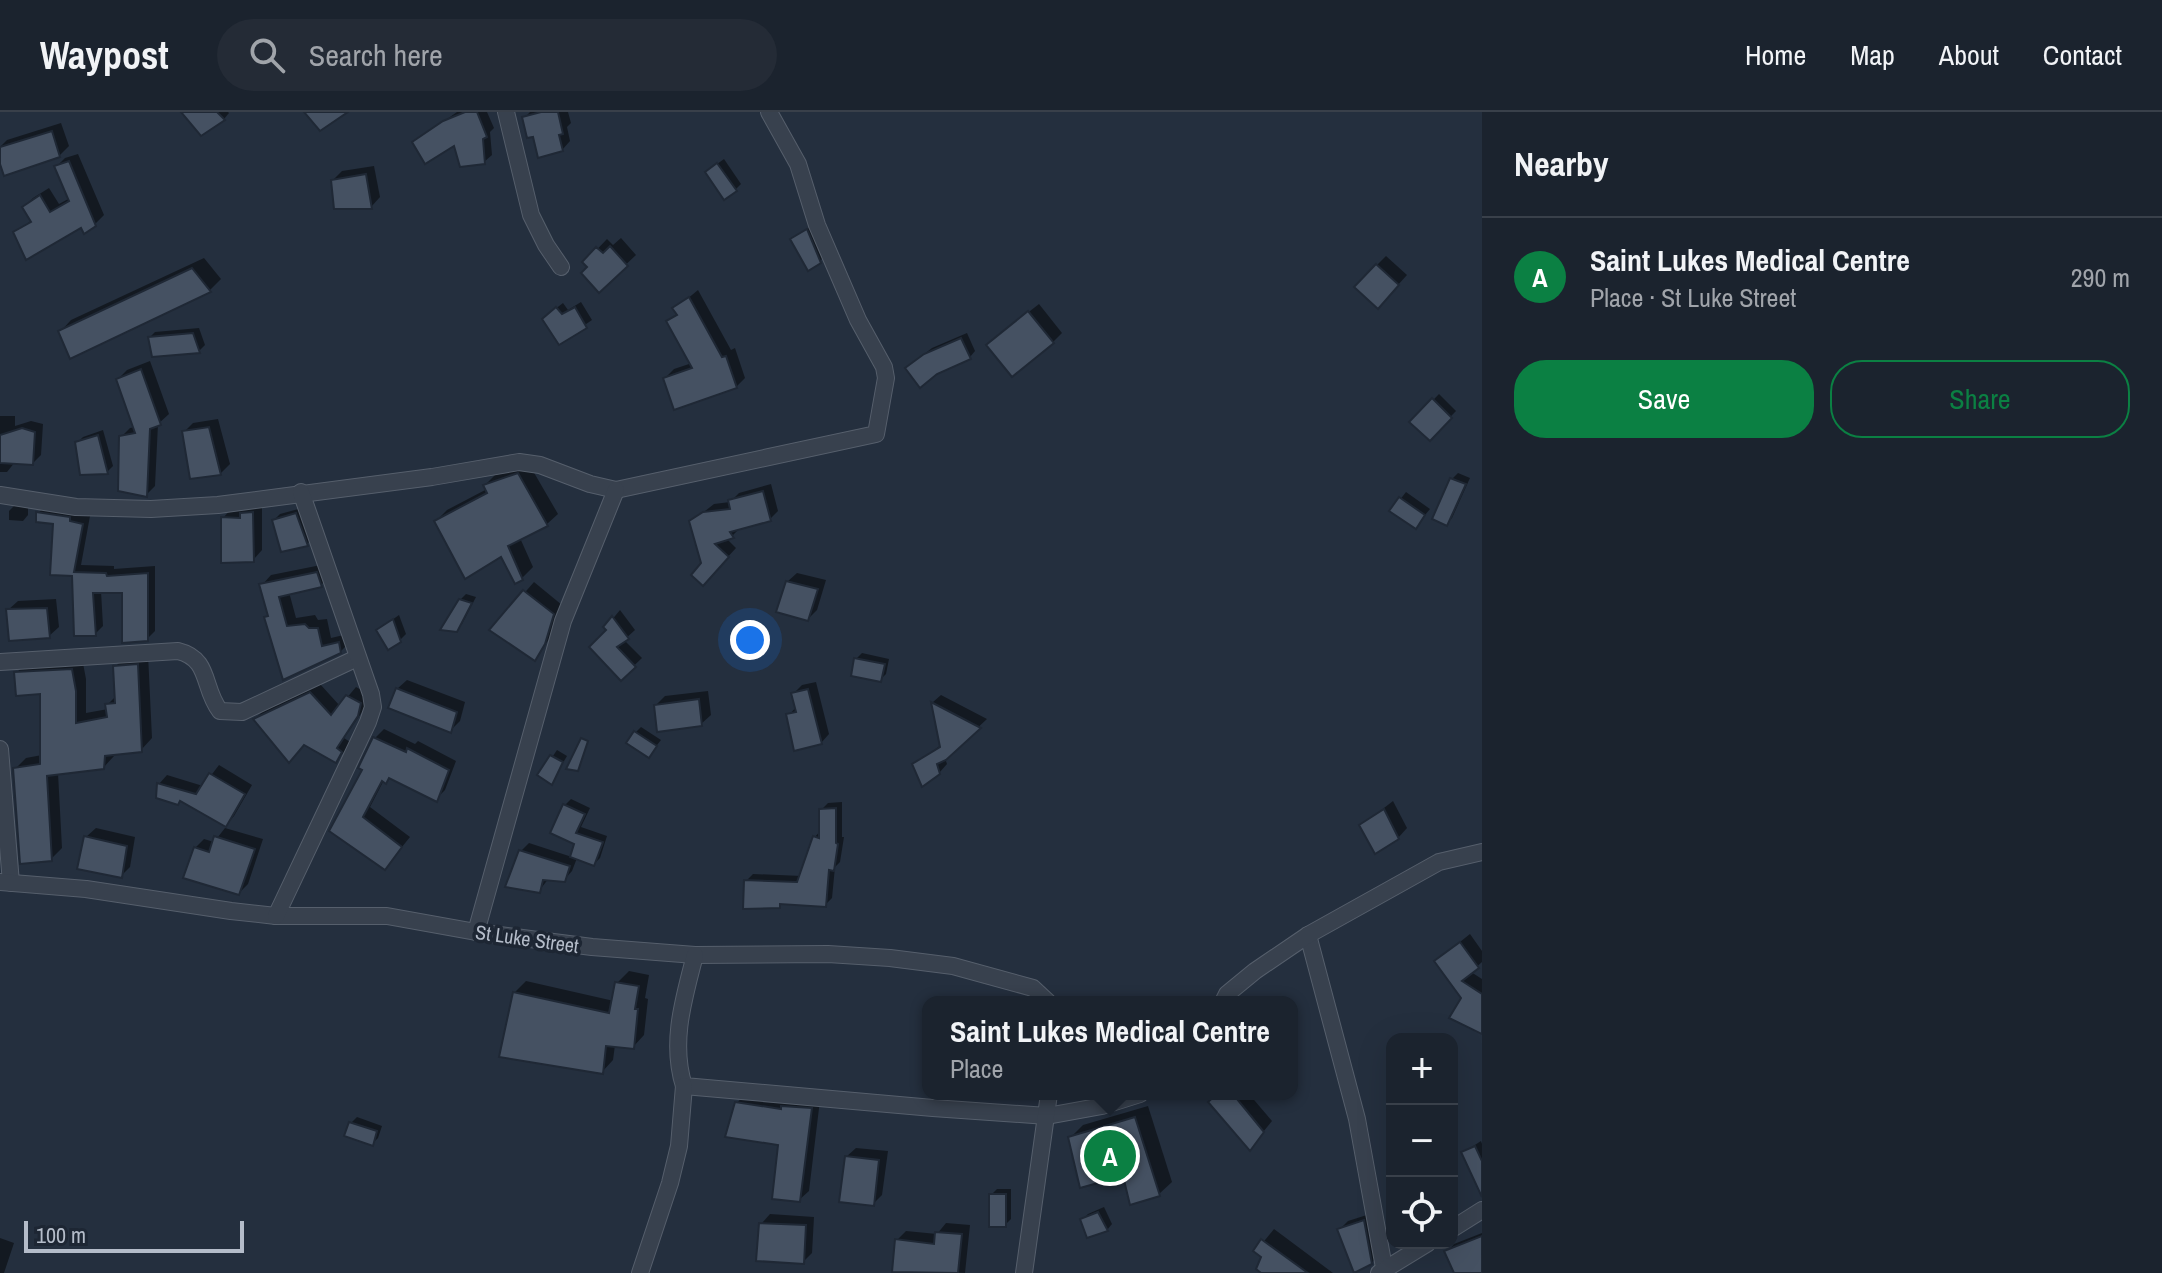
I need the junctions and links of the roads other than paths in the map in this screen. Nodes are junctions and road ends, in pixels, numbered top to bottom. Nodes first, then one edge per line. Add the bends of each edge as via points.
1 (506, 112) edge
2 (769, 112) edge
3 (561, 267) dead end
4 (616, 490) junction
5 (301, 492) junction
6 (0, 495) edge
7 (357, 658) junction
8 (0, 662) edge
9 (0, 749) edge
10 (1482, 852) edge
11 (6, 882) edge
12 (276, 916) junction
13 (476, 932) junction
14 (1308, 935) junction
15 (695, 955) junction
16 (1042, 996) edge
17 (1226, 996) edge
18 (684, 1086) junction
19 (1048, 1100) edge
20 (1121, 1100) edge
21 (1047, 1116) junction
22 (1482, 1210) edge
23 (1458, 1225) edge
24 (1419, 1249) edge
25 (1383, 1272) edge
26 (640, 1273) edge
27 (1024, 1273) edge

1 - 3 street via 531,215
2 - 4 street via 798,164 817,225 884,367 876,434
4 - 5 street via 519,462
4 - 13 street via 563,621
5 - 6 street via 151,509 76,507
5 - 7 street
7 - 8 street via 231,713 220,711 212,700 200,661 178,651
7 - 12 street via 373,707
9 - 11 street
10 - 14 street via 1439,862
11 - 12 street, St Luke Street
12 - 13 street, St Luke Street via 387,916
13 - 15 street, St Luke Street
14 - 17 street
14 - 25 street via 1357,1119
15 - 16 street, St Luke Street via 890,958 953,966 1033,988
15 - 18 street via 676,1041
18 - 21 street
18 - 26 street via 679,1146
19 - 21 street
20 - 21 street
21 - 27 street
22 - 23 street
24 - 25 street

